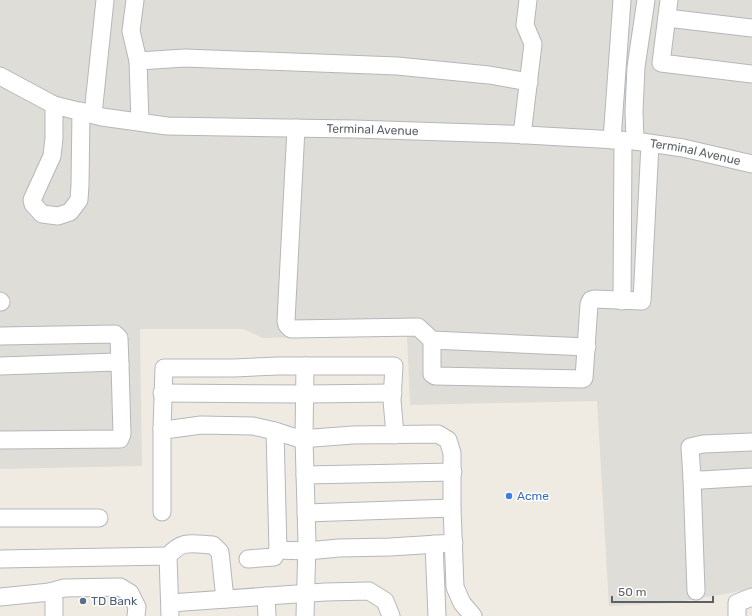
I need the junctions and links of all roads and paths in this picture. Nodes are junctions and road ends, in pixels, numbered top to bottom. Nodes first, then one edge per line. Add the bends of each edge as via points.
1 (105, 0) edge
2 (135, 0) edge
3 (528, 0) edge
4 (622, 0) edge
5 (646, 0) edge
6 (669, 0) edge
7 (667, 18) junction
8 (752, 28) edge
9 (138, 61) junction
10 (752, 74) edge
11 (0, 76) edge
12 (529, 82) junction
13 (54, 105) junction
14 (87, 113) junction
15 (140, 122) junction
16 (296, 128) junction
17 (522, 135) junction
18 (630, 142) junction
19 (752, 164) edge
20 (622, 301) junction
21 (0, 336) edge
22 (432, 340) junction
23 (587, 347) junction
24 (120, 365) junction
25 (0, 366) edge
26 (306, 366) junction
27 (162, 393) junction
28 (392, 393) junction
29 (305, 394) junction
30 (162, 429) junction
31 (275, 431) junction
32 (395, 435) junction
33 (304, 438) junction
34 (0, 440) edge
35 (752, 442) edge
36 (453, 472) junction
37 (305, 475) junction
38 (752, 477) edge
39 (692, 478) junction
40 (452, 508) junction
41 (162, 512) dead end
42 (306, 513) junction
43 (0, 518) edge
44 (99, 518) dead end
45 (454, 543) junction
46 (434, 544) junction
47 (278, 550) junction
48 (307, 551) junction
49 (168, 556) junction
50 (0, 559) edge
51 (248, 559) dead end
52 (696, 591) dead end
53 (50, 592) junction
54 (306, 593) junction
55 (266, 596) junction
56 (0, 597) edge
57 (752, 597) edge
58 (225, 599) junction
59 (170, 610) edge
60 (464, 613) edge
61 (437, 614) edge
62 (54, 616) edge
63 (136, 616) edge
64 (267, 616) edge
65 (306, 616) edge
66 (391, 616) edge
67 (737, 616) edge

1 - 14 street
2 - 9 street via 131,31
3 - 12 street via 525,25 533,44
4 - 18 street
5 - 18 street via 636,67
6 - 7 street
7 - 8 street
7 - 10 street via 661,63
9 - 12 street via 185,58 397,66 489,75
9 - 15 street
11 - 13 street, Terminal Avenue
12 - 17 street
13 - 14 street, Terminal Avenue
13 - 14 street via 52,156 32,200 42,214 58,216 70,212 79,200
14 - 15 street, Terminal Avenue
15 - 16 street, Terminal Avenue via 167,126
16 - 17 street, Terminal Avenue
16 - 22 street via 287,325 291,329 418,327
17 - 18 street, Terminal Avenue
18 - 19 street, Terminal Avenue via 683,148
18 - 20 street
18 - 20 street via 642,301
20 - 23 street via 591,300
21 - 24 street via 115,334 119,338
22 - 23 street
22 - 23 street via 432,374 435,376 583,379
24 - 25 street via 116,362
24 - 34 street via 120,439
26 - 27 street via 164,368
26 - 28 street via 394,366
26 - 29 street
27 - 29 street
27 - 30 street
28 - 29 street
28 - 32 street
29 - 33 street
30 - 31 street via 223,425 259,427
30 - 41 street
31 - 33 street
31 - 47 street
32 - 33 street
32 - 36 street via 438,434 448,440 451,446
33 - 37 street
35 - 39 street via 690,446
36 - 37 street
36 - 40 street
37 - 42 street
38 - 39 street via 702,480
39 - 52 street
40 - 42 street
40 - 45 street
42 - 48 street
43 - 44 street
45 - 46 street
45 - 60 street via 455,587
46 - 48 street
46 - 61 street
47 - 48 street
47 - 51 street via 274,557
48 - 54 street
49 - 50 street
49 - 58 street via 182,544 213,545 220,552
49 - 59 street
53 - 56 street
53 - 62 street via 54,600
53 - 63 street via 64,588 120,587 130,593 137,607
54 - 55 street
54 - 65 street
54 - 66 street via 369,591 385,601
55 - 58 street
55 - 64 street
57 - 67 street via 737,603
58 - 59 street

